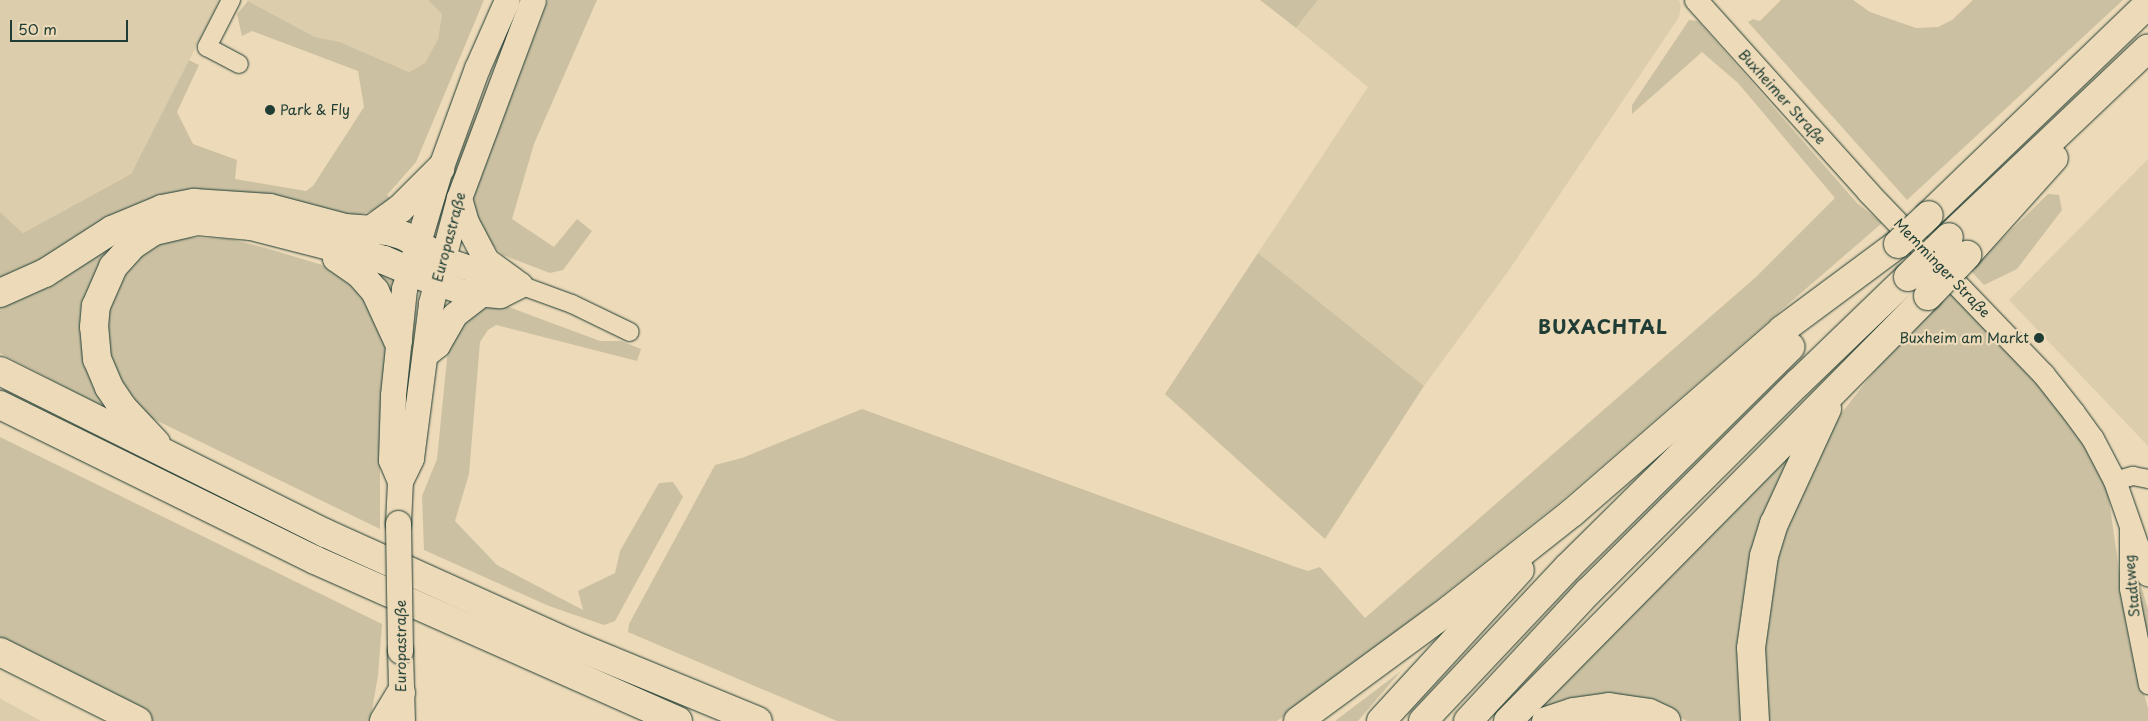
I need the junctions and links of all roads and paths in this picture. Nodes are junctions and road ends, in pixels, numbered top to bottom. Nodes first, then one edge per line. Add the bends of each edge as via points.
1 (231, 0) edge
2 (507, 0) edge
3 (533, 0) edge
4 (1696, 0) edge
5 (2148, 4) edge
6 (2140, 56) edge
7 (239, 64) dead end
8 (440, 169) junction
9 (1869, 193) joint
10 (459, 198) junction
11 (372, 229) junction
12 (416, 244) junction
13 (1898, 244) junction
14 (335, 246) junction
15 (1958, 246) junction
16 (409, 270) junction
17 (439, 271) junction
18 (520, 285) junction
19 (0, 294) edge
20 (481, 294) junction
21 (630, 332) dead end
22 (398, 341) junction
23 (423, 356) junction
24 (0, 371) edge
25 (1835, 392) junction
26 (0, 405) edge
27 (176, 461) junction
28 (2148, 478) edge
29 (400, 481) junction
30 (2115, 482) junction
31 (1573, 512) junction
32 (2129, 516) junction
33 (2148, 575) edge
34 (0, 652) edge
35 (0, 663) edge
36 (2148, 685) edge
37 (401, 693) junction
38 (635, 713) edge
39 (119, 721) edge
40 (138, 721) edge
41 (384, 721) edge
42 (402, 721) edge
43 (678, 721) edge
44 (758, 721) edge
45 (1298, 721) edge
46 (1381, 721) edge
47 (1423, 721) edge
48 (1468, 721) edge
49 (1508, 721) edge
50 (1546, 721) edge
51 (1666, 721) edge
52 (1755, 721) edge

1 - 7 street via 208,47
2 - 8 main road, Europastraße via 480,59
3 - 10 main road, Europastraße
4 - 9 street, Buxheimer Straße
5 - 13 highway, bridge
6 - 15 highway via 2045,169
8 - 11 highway via 400,209
8 - 12 main road, Europastraße
9 - 30 street, Memminger Straße via 2044,375 2094,439
10 - 17 main road, Europastraße
10 - 18 main road via 466,222 486,260
11 - 12 highway via 404,236
11 - 19 highway via 345,228 262,207 217,202 186,204 162,209 112,230 45,273
12 - 16 main road, Europastraße
12 - 17 highway
13 - 31 highway via 1782,330
13 - 47 highway via 1775,360 1568,567
14 - 16 highway
14 - 22 highway via 337,258 360,274 378,295
14 - 27 highway via 251,226 197,221 154,231 133,245 113,267 96,306 94,343 97,359 123,408
15 - 25 highway, bridge via 1928,296
15 - 48 highway, bridge via 1908,277 1798,382 1588,592
16 - 17 highway
16 - 22 main road, Europastraße
17 - 18 main road
17 - 20 main road
17 - 23 main road, Europastraße
18 - 20 main road via 500,295
18 - 21 street via 572,304
20 - 23 main road via 454,314 437,345
22 - 29 main road, Europastraße via 391,460
23 - 29 main road, Europastraße via 411,458
24 - 27 highway
25 - 49 highway
25 - 52 highway via 1774,524 1764,556 1751,648
26 - 38 highway via 315,560 562,670
27 - 44 highway via 571,644
28 - 30 street via 2134,476
29 - 37 main road, Europastraße, bridge
30 - 32 street, Memminger Straße
31 - 45 highway via 1449,610
31 - 46 highway
32 - 33 street, Memminger Straße
32 - 36 street, Stadtweg via 2129,590
34 - 40 highway
35 - 39 highway
37 - 41 highway
37 - 42 main road, Europastraße
38 - 43 highway
50 - 51 highway via 1573,712 1609,707 1649,713

